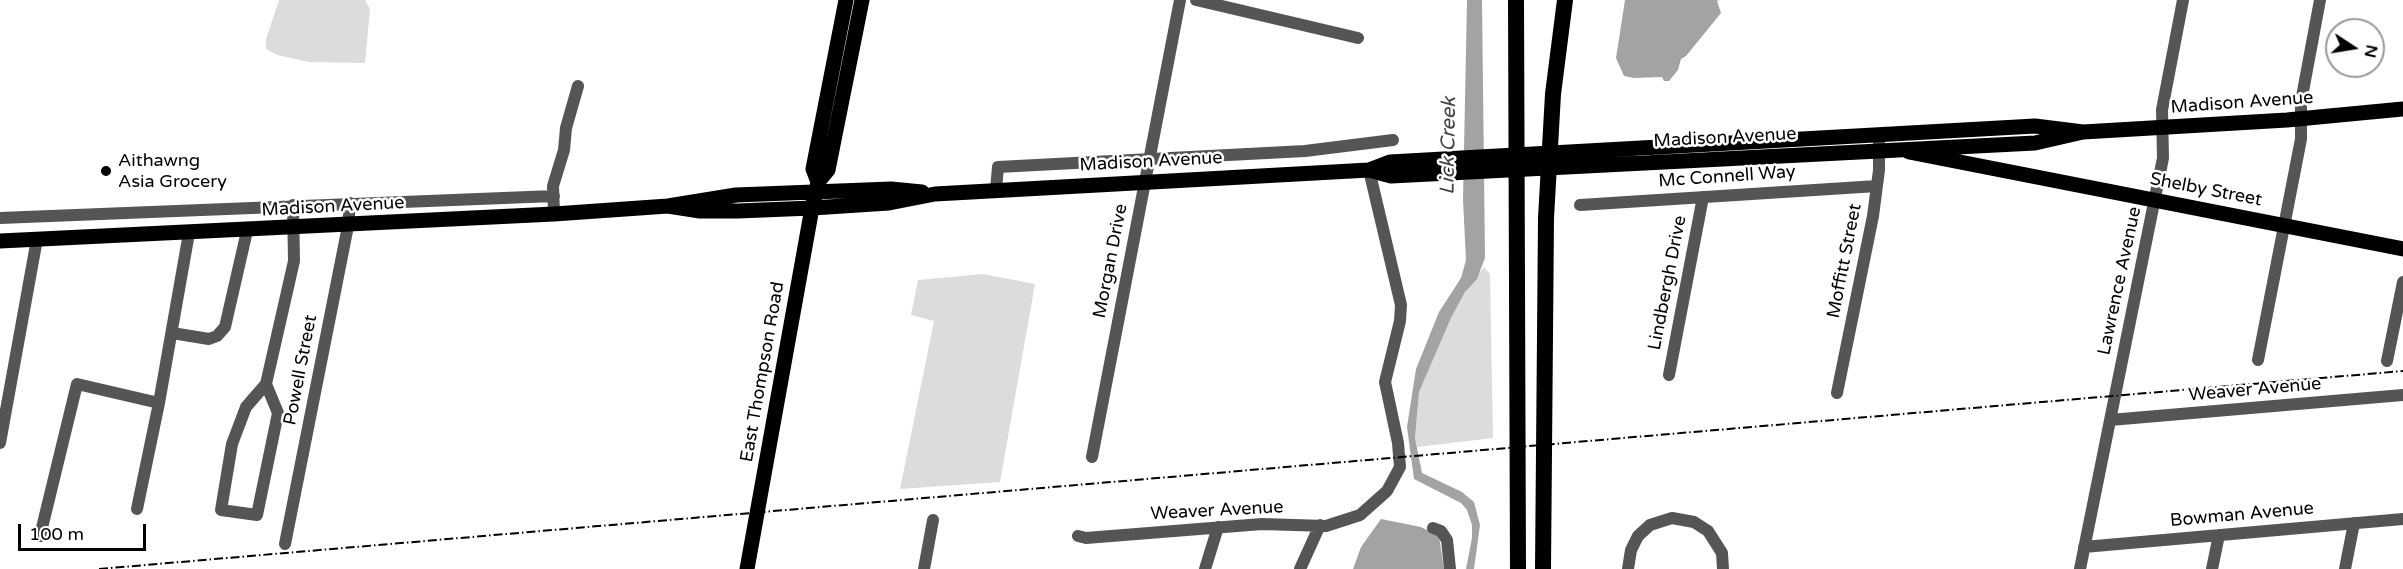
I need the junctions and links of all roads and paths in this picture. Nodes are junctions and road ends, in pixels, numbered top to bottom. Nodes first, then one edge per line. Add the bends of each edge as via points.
1 (846, 0) edge
2 (862, 0) edge
3 (1180, 0) edge
4 (1196, 0) edge
5 (1516, 0) edge
6 (1564, 0) edge
7 (2182, 0) edge
8 (2320, 0) edge
9 (1358, 38) dead end
10 (578, 86) dead end
11 (2403, 109) edge
12 (2301, 119) junction
13 (2164, 127) junction
14 (2083, 132) junction
15 (1903, 133) junction
16 (1393, 140) dead end
17 (1879, 142) junction
18 (1995, 144) junction
19 (1943, 147) junction
20 (1898, 149) junction
21 (1149, 159) junction
22 (2001, 169) junction
23 (1369, 170) junction
24 (1145, 182) junction
25 (1877, 186) junction
26 (817, 187) junction
27 (996, 190) junction
28 (935, 194) junction
29 (554, 196) junction
30 (1703, 197) junction
31 (2155, 199) junction
32 (350, 203) junction
33 (293, 205) junction
34 (1580, 205) dead end
35 (668, 206) junction
36 (812, 208) junction
37 (554, 214) junction
38 (76, 215) junction
39 (0, 218) edge
40 (2283, 225) junction
41 (348, 226) junction
42 (294, 229) junction
43 (247, 231) junction
44 (189, 233) junction
45 (77, 237) junction
46 (38, 239) junction
47 (0, 241) edge
48 (2403, 249) edge
49 (2403, 282) edge
50 (172, 333) junction
51 (2258, 360) dead end
52 (2387, 361) dead end
53 (1669, 375) dead end
54 (266, 384) junction
55 (1837, 393) dead end
56 (2403, 395) edge
57 (159, 403) junction
58 (2110, 420) junction
59 (0, 443) edge
60 (1092, 457) dead end
61 (137, 509) dead end
62 (2403, 519) edge
63 (933, 520) dead end
64 (2354, 523) junction
65 (1320, 525) junction
66 (1218, 527) junction
67 (1433, 528) dead end
68 (2219, 535) junction
69 (40, 536) dead end
70 (1078, 536) dead end
71 (285, 544) dead end
72 (2084, 547) junction
73 (747, 569) edge
74 (924, 569) edge
75 (1205, 569) edge
76 (1300, 569) edge
77 (1450, 569) edge
78 (1518, 569) edge
79 (1543, 569) edge
80 (1628, 569) edge
81 (1723, 569) edge
82 (2080, 569) edge
83 (2212, 569) edge
84 (2345, 569) edge

1 - 26 main road, East Thompson Road via 813,169
2 - 26 main road, East Thompson Road via 828,170
3 - 21 street, Morgan Drive
4 - 9 street
5 - 78 highway
6 - 79 highway via 1546,218
7 - 13 street, Lawrence Avenue via 2162,110
8 - 12 street
10 - 29 street via 553,186
11 - 12 main road, Madison Avenue
12 - 13 main road, Madison Avenue
12 - 40 street via 2301,139
13 - 14 main road, Madison Avenue
13 - 31 street, Lawrence Avenue via 2164,154
14 - 15 main road, Madison Avenue via 2035,126
14 - 18 main road, Madison Avenue via 2035,142
15 - 17 main road, Madison Avenue
15 - 19 main road, Shelby Street
16 - 21 street, Madison Avenue via 1305,151
17 - 20 main road, Madison Avenue
17 - 23 main road, Madison Avenue via 1438,166 1390,176
17 - 25 street, Moffitt Street
18 - 19 main road, Madison Avenue
18 - 22 main road via 1992,155
19 - 20 main road, Madison Avenue
19 - 22 main road, Shelby Street
20 - 22 main road, Shelby Street via 1968,166
21 - 24 street, Morgan Drive
21 - 27 street, Madison Avenue via 998,167
22 - 31 main road, Shelby Street
23 - 24 main road, Madison Avenue
23 - 65 street, Weaver Avenue via 1400,297 1400,321 1385,385 1401,455 1400,467 1373,506 1338,523
24 - 27 main road, Madison Avenue
24 - 60 street, Morgan Drive
25 - 30 street, Mc Connell Way
25 - 55 street, Moffitt Street
26 - 28 main road, Madison Avenue
26 - 35 main road, Madison Avenue
26 - 36 main road, East Thompson Road
27 - 28 main road, Madison Avenue
28 - 36 main road, Madison Avenue via 889,203
29 - 32 street, Madison Avenue
29 - 37 street
30 - 34 street, Mc Connell Way
30 - 53 street, Lindbergh Drive
31 - 40 main road, Shelby Street
31 - 58 street, Lawrence Avenue
32 - 33 street, Madison Avenue
32 - 41 street, Powell Street
33 - 38 street, Madison Avenue
33 - 42 street
35 - 36 main road, Madison Avenue via 700,211
35 - 37 main road, Madison Avenue
36 - 73 main road, East Thompson Road
37 - 41 main road, Madison Avenue
38 - 39 street, Madison Avenue
38 - 45 street
40 - 48 main road, Shelby Street
40 - 51 street
41 - 42 main road, Madison Avenue
41 - 71 street, Powell Street
42 - 43 main road, Madison Avenue
42 - 54 street via 294,261
43 - 44 main road, Madison Avenue
43 - 50 street via 222,331 209,339
44 - 45 main road, Madison Avenue
44 - 50 street
45 - 46 main road, Madison Avenue
46 - 47 main road, Madison Avenue
46 - 59 street
49 - 52 street
50 - 57 street
54 - 54 street via 246,407 232,444 221,510 257,515 278,413
56 - 58 street, Weaver Avenue
57 - 61 street
57 - 69 street via 77,384
58 - 72 street, Lawrence Avenue
62 - 64 street, Bowman Avenue
63 - 74 street
64 - 68 street, Bowman Avenue
64 - 84 street
65 - 66 street, Weaver Avenue
65 - 76 street
66 - 70 street, Weaver Avenue
66 - 75 street
67 - 77 street via 1447,540
68 - 72 street, Bowman Avenue
68 - 83 street
72 - 82 street, Lawrence Avenue
80 - 81 street via 1635,541 1647,528 1657,522 1682,518 1703,527 1713,537 1722,553

